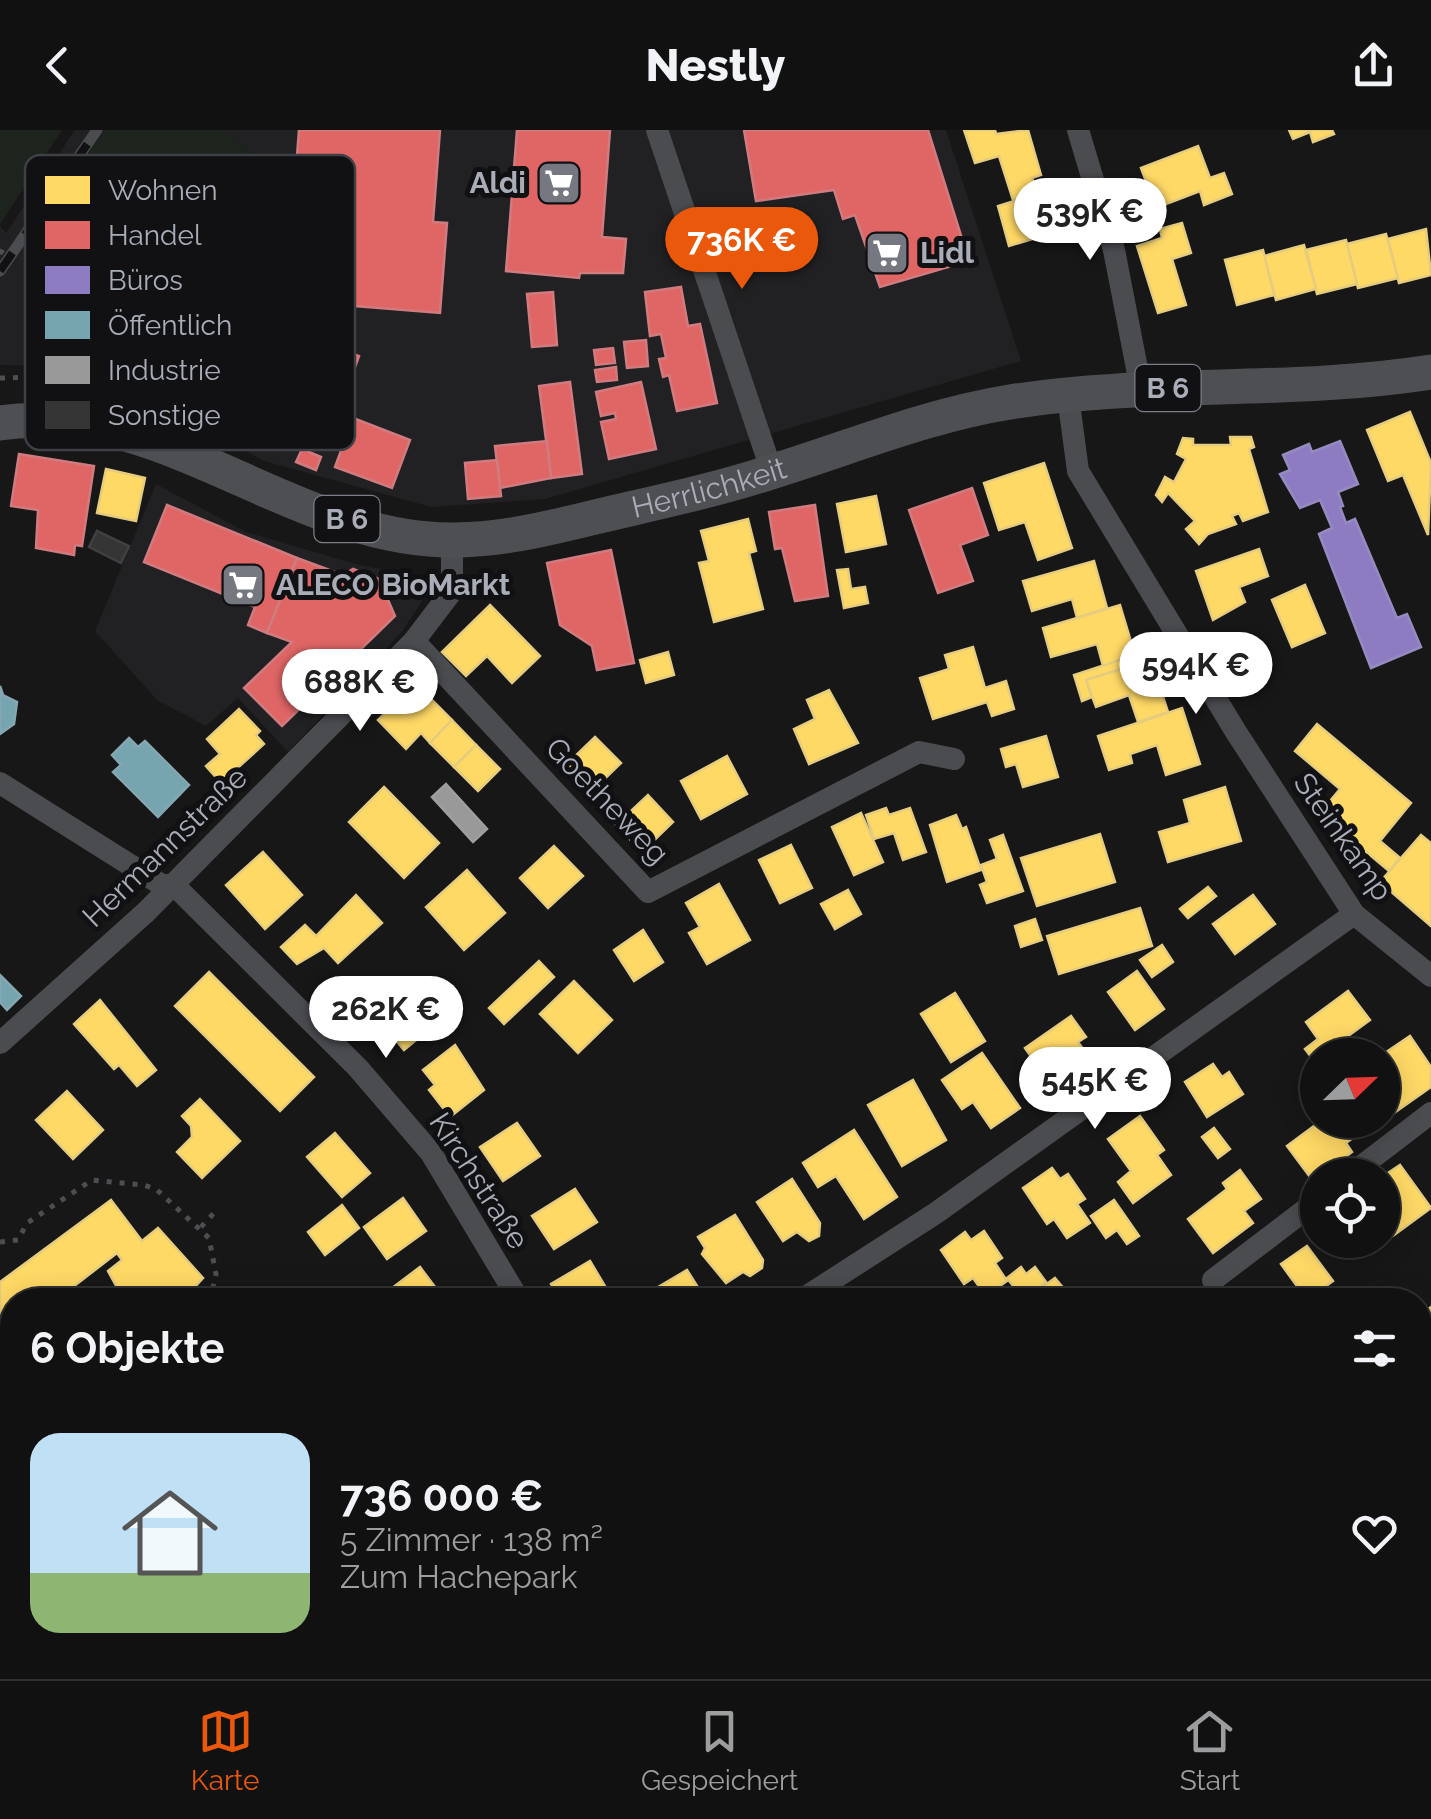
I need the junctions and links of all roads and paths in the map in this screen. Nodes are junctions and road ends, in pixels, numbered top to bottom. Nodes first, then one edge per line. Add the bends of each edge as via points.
1 (657, 130) edge
2 (1078, 130) edge
3 (7, 243) dead end
4 (0, 254) edge
5 (1431, 372) edge
6 (25, 377) edge
7 (0, 378) edge
8 (1141, 389) junction
9 (1068, 396) junction
10 (25, 422) edge
11 (0, 423) edge
12 (172, 450) edge
13 (772, 472) junction
14 (452, 540) junction
15 (414, 641) junction
16 (954, 759) dead end
17 (0, 783) edge
18 (174, 884) junction
19 (1354, 914) junction
20 (1431, 976) edge
21 (0, 1043) edge
22 (1431, 1113) edge
23 (1372, 1158) edge
24 (214, 1213) dead end
25 (1300, 1214) edge
26 (201, 1227) junction
27 (0, 1242) edge
28 (1213, 1280) dead end
29 (211, 1288) edge
30 (512, 1288) edge
31 (820, 1288) edge

1 - 13 street
2 - 8 street via 1114,250
3 - 4 path
5 - 8 main road, Herrlichkeit / B 6
6 - 7 path
8 - 9 main road, Herrlichkeit / B 6
9 - 13 main road, Herrlichkeit / B 6 via 1008,402
9 - 19 street, Steinkamp via 1078,471
10 - 11 main road, Herrlichkeit / B 6
12 - 14 main road, Herrlichkeit / B 6 via 342,517 396,534
13 - 14 main road, Herrlichkeit / B 6 via 510,536
14 - 15 street, Hermannstraße via 452,591
15 - 16 street, Goetheweg via 648,892 919,752
15 - 18 street, Hermannstraße
17 - 18 street via 162,885
18 - 21 street, Hermannstraße
18 - 30 street, Kirchstraße via 358,1068 431,1153
19 - 20 street, Steinkamp
19 - 31 street via 936,1213
22 - 23 street
24 - 26 path
25 - 28 street
26 - 27 path via 156,1190 92,1180 27,1223 18,1240
26 - 29 path via 214,1258

